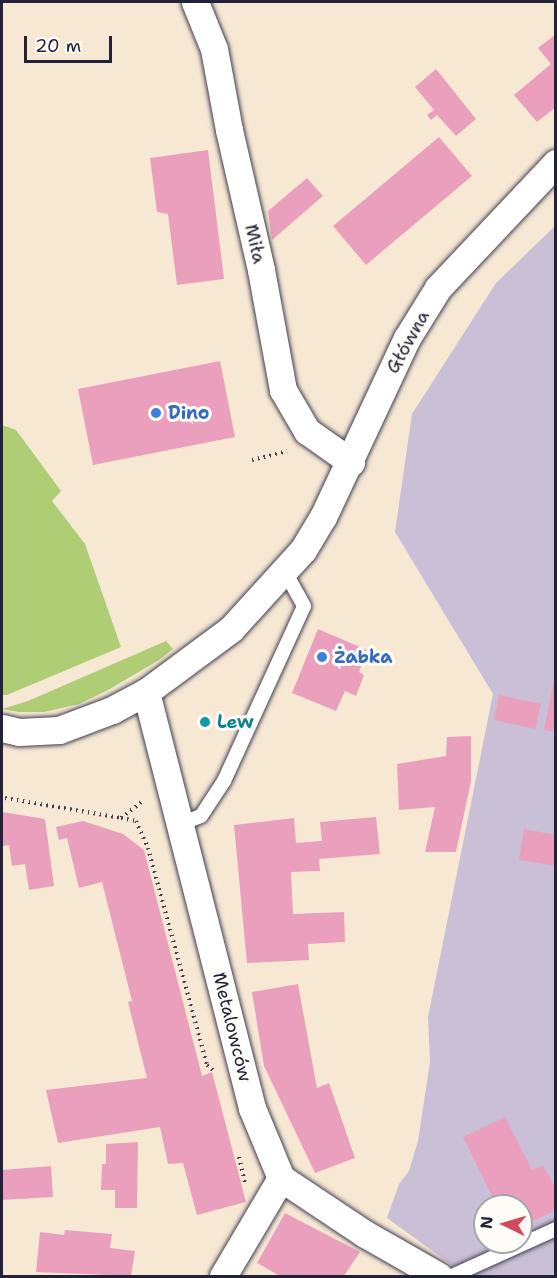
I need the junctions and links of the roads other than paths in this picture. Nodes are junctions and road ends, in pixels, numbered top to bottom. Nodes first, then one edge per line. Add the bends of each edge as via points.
1 (195, 2) edge
2 (555, 163) edge
3 (351, 462) junction
4 (285, 572) junction
5 (146, 692) junction
6 (2, 729) edge
7 (180, 824) junction
8 (281, 1178) junction
9 (555, 1229) edge
10 (223, 1276) edge
11 (439, 1276) edge
12 (452, 1276) edge

1 - 3 street, Miła via 214,49 283,390 307,431
2 - 3 street, Główna via 438,288 407,338
3 - 4 street, Główna via 303,550
4 - 5 street, Główna via 231,629
4 - 7 lane via 304,606 224,781 201,816
5 - 6 street, Główna via 59,730
5 - 7 street, Metalowców
7 - 8 street, Metalowców via 252,1108
8 - 10 street
8 - 11 street via 365,1234
9 - 12 lane

